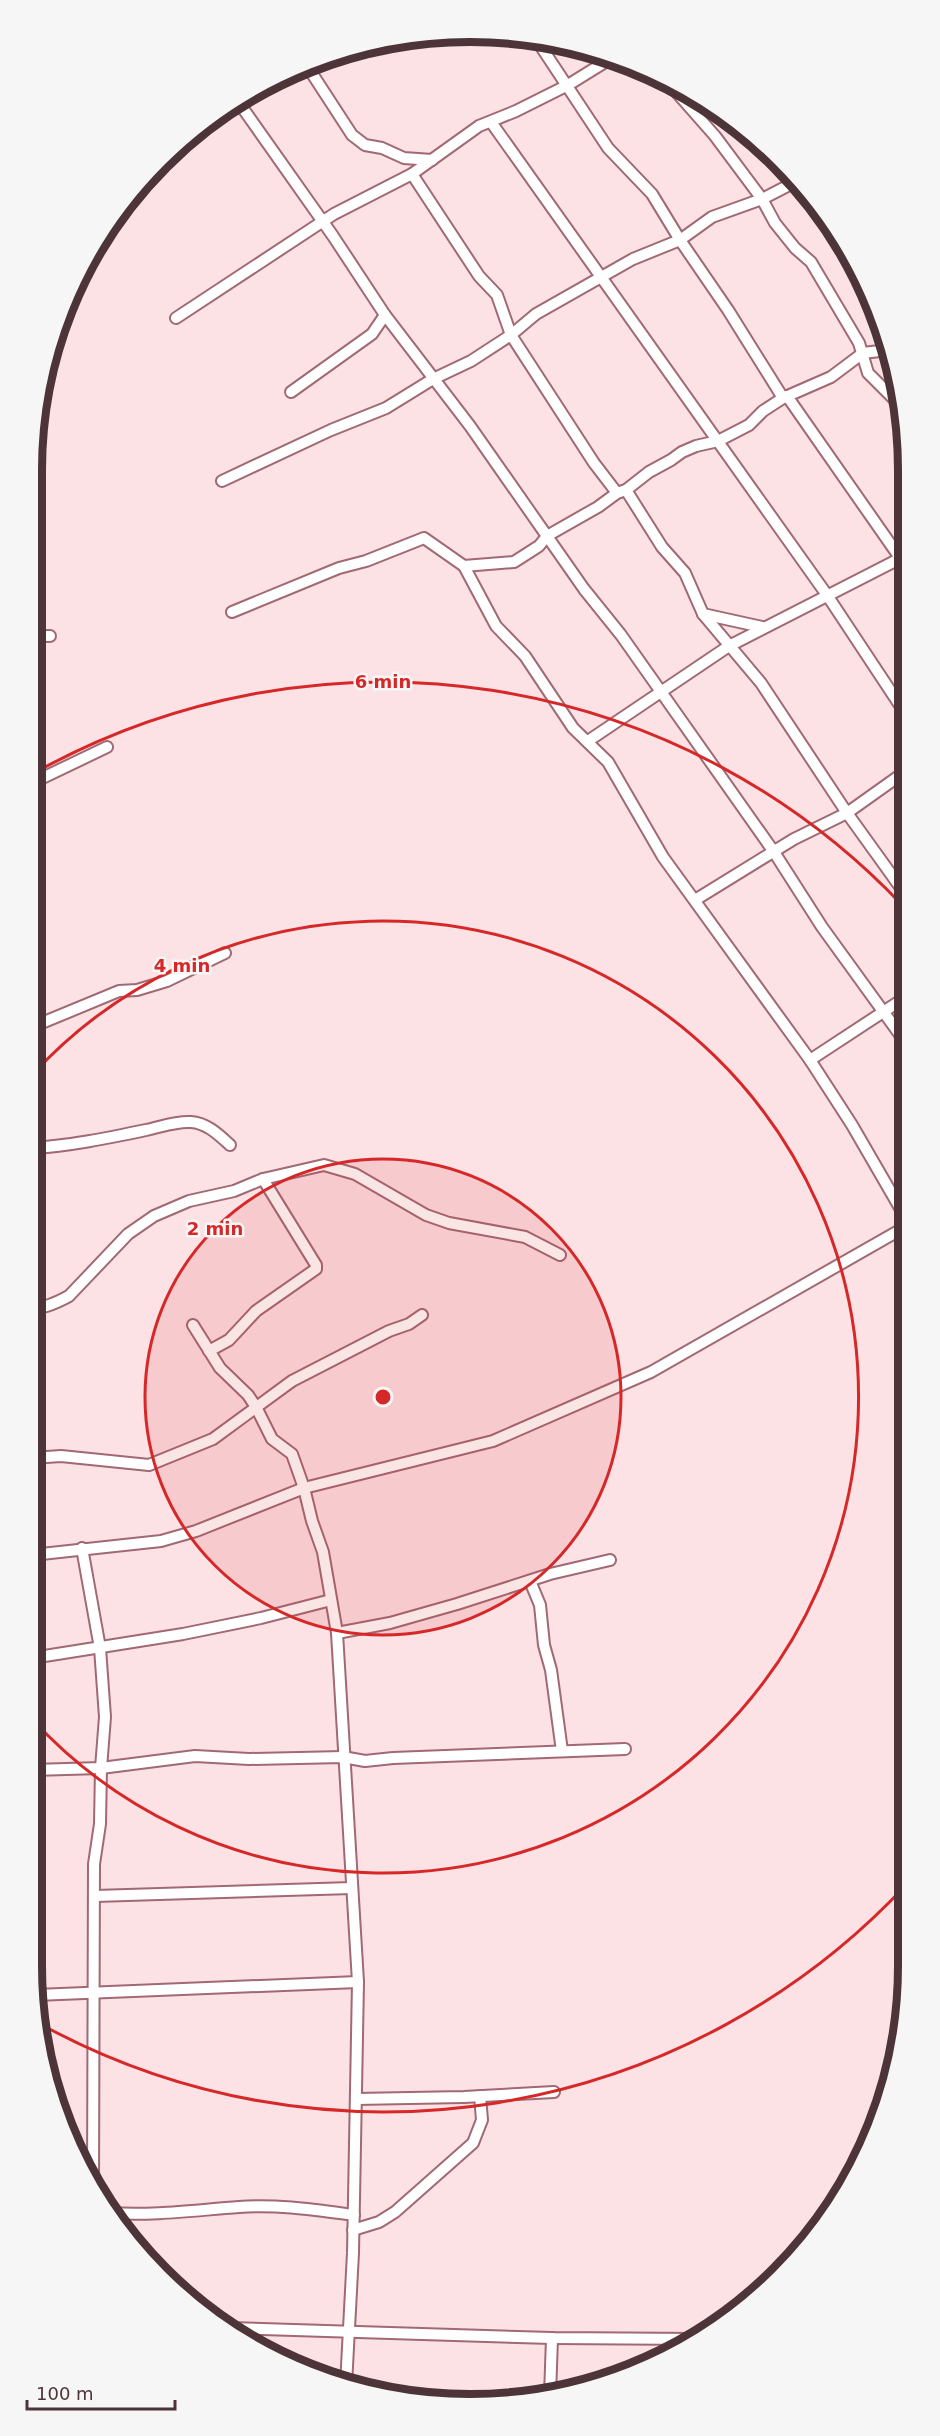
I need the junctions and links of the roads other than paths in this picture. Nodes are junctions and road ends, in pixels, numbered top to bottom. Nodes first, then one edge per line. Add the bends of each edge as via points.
1 (543, 48) edge
2 (602, 63) edge
3 (312, 73) edge
4 (568, 85) junction
5 (681, 98) edge
6 (242, 108) edge
7 (491, 122) junction
8 (432, 160) junction
9 (412, 174) junction
10 (789, 185) edge
11 (762, 199) junction
12 (322, 222) junction
13 (680, 240) junction
14 (602, 278) junction
15 (385, 315) junction
16 (176, 318) dead end
17 (511, 335) junction
18 (881, 351) edge
19 (863, 353) junction
20 (433, 379) junction
21 (291, 392) dead end
22 (891, 396) edge
23 (785, 397) junction
24 (718, 441) junction
25 (222, 481) dead end
26 (622, 492) junction
27 (547, 536) junction
28 (898, 552) edge
29 (898, 563) edge
30 (464, 566) junction
31 (827, 595) junction
32 (232, 612) dead end
33 (703, 614) junction
34 (762, 627) junction
35 (42, 636) edge
36 (50, 636) dead end
37 (729, 646) junction
38 (660, 693) junction
39 (898, 702) edge
40 (588, 741) junction
41 (107, 747) dead end
42 (898, 777) edge
43 (42, 778) edge
44 (847, 813) junction
45 (774, 852) junction
46 (898, 884) edge
47 (695, 900) junction
48 (225, 953) dead end
49 (898, 1002) edge
50 (882, 1012) junction
51 (42, 1023) edge
52 (898, 1033) edge
53 (810, 1059) junction
54 (230, 1145) dead end
55 (42, 1148) edge
56 (263, 1179) junction
57 (898, 1204) edge
58 (898, 1232) edge
59 (560, 1254) dead end
60 (42, 1307) edge
61 (422, 1315) dead end
62 (193, 1325) dead end
63 (209, 1351) junction
64 (256, 1407) junction
65 (42, 1457) edge
66 (304, 1488) junction
67 (82, 1548) junction
68 (42, 1554) edge
69 (610, 1560) dead end
70 (530, 1581) junction
71 (331, 1600) junction
72 (338, 1633) junction
73 (100, 1648) junction
74 (42, 1657) edge
75 (625, 1749) dead end
76 (562, 1751) junction
77 (344, 1757) junction
78 (101, 1768) junction
79 (42, 1770) edge
80 (352, 1888) junction
81 (95, 1896) junction
82 (358, 1982) junction
83 (95, 1994) junction
84 (43, 1995) edge
85 (554, 2091) dead end
86 (480, 2096) junction
87 (356, 2099) junction
88 (93, 2169) edge
89 (120, 2213) edge
90 (354, 2215) junction
91 (353, 2230) junction
92 (242, 2328) edge
93 (349, 2332) junction
94 (552, 2338) junction
95 (682, 2338) edge
96 (347, 2375) edge
97 (550, 2386) edge

1 - 4 street
2 - 4 street
3 - 8 street via 352,135 365,145 404,158
4 - 7 street
4 - 13 street via 608,148 652,194
5 - 11 street
6 - 12 street
7 - 8 street via 479,126
7 - 14 street
8 - 9 street
9 - 12 street
9 - 17 street via 479,276 496,295
10 - 11 street
11 - 13 street via 712,217
11 - 19 street via 775,223 811,262
12 - 15 street
12 - 16 street
13 - 14 street via 633,259
13 - 23 street
14 - 17 street via 536,314
14 - 24 street
15 - 20 street
15 - 21 street via 372,334
17 - 20 street
17 - 26 street via 594,463
18 - 19 street
19 - 22 street via 868,373
19 - 23 street via 831,377
20 - 25 street via 386,408
20 - 27 street
23 - 24 street via 749,425
23 - 28 street
24 - 26 street via 682,452
24 - 31 street
26 - 27 street
26 - 33 street via 685,573
27 - 30 street via 514,562
27 - 38 street
29 - 31 street
30 - 32 street via 424,538
30 - 40 street via 496,626 525,656 573,728
31 - 34 street
31 - 39 street
33 - 34 street
33 - 37 street
34 - 37 street
35 - 36 street
37 - 38 street
37 - 44 street via 761,683
38 - 40 street
38 - 45 street
40 - 47 street via 608,762 663,857
41 - 43 street
42 - 44 street
44 - 45 street
44 - 46 street
45 - 47 street
45 - 50 street
47 - 53 street
48 - 51 street via 167,981 119,991
49 - 50 street
50 - 52 street
50 - 53 street
53 - 57 street
54 - 55 street via 217,1132 192,1122
56 - 59 street via 324,1165 355,1174 426,1215 525,1237
56 - 60 street via 154,1216 128,1234 69,1296
56 - 63 street via 316,1269 256,1311 229,1340
58 - 66 street via 651,1372 503,1436
61 - 64 street via 292,1381
62 - 63 street
63 - 64 street
64 - 65 street via 213,1439 149,1465
64 - 66 street via 272,1439 292,1454
66 - 67 street via 161,1541
66 - 71 street via 329,1578
67 - 68 street
67 - 73 street
69 - 70 street
70 - 72 street via 390,1623
70 - 76 street via 540,1605
71 - 72 street
71 - 73 street via 261,1618
72 - 77 street
73 - 74 street
73 - 78 street via 105,1717
75 - 76 street
76 - 77 street via 377,1761
77 - 78 street via 195,1756
77 - 80 street
78 - 79 street
78 - 81 street
80 - 81 street
80 - 82 street
81 - 83 street
82 - 83 street
82 - 87 street
83 - 84 street
83 - 88 street
85 - 86 street
86 - 87 street
86 - 91 street via 482,2120 472,2144 395,2212
87 - 90 street
89 - 90 street via 241,2206
90 - 91 street
91 - 93 street
92 - 93 street
93 - 94 street
93 - 96 street
94 - 95 street
94 - 97 street

